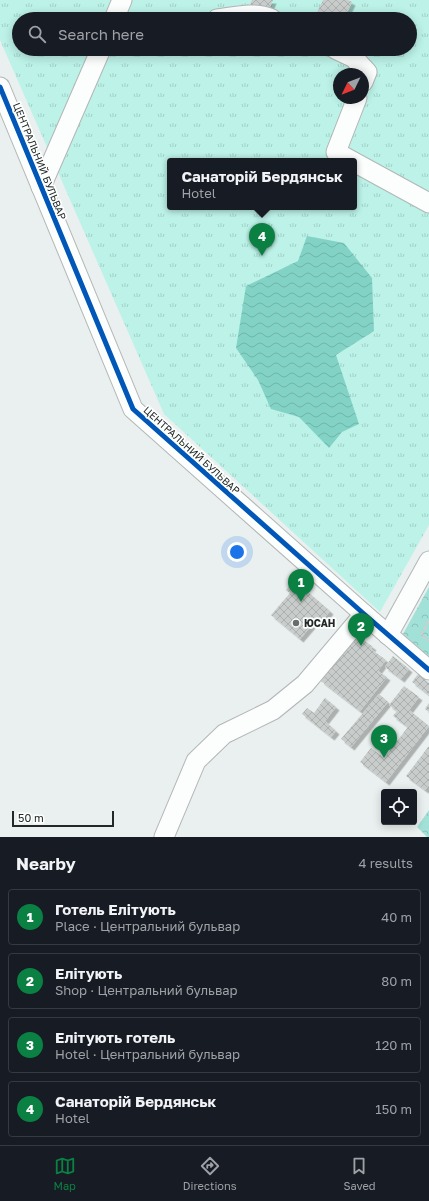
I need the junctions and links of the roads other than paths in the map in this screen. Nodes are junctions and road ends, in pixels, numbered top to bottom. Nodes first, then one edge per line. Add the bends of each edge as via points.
1 (122, 0) edge
2 (117, 12) edge
3 (98, 56) edge
4 (350, 56) edge
5 (363, 68) edge
6 (0, 87) edge
7 (355, 104) edge
8 (346, 158) edge
9 (357, 164) edge
10 (41, 187) junction
11 (429, 203) edge
12 (429, 561) edge
13 (364, 614) junction
14 (388, 635) junction
15 (429, 670) edge
16 (164, 837) edge

1 - 2 street
3 - 10 street
4 - 5 street
6 - 10 street, ЦЕНТРАЛЬНИЙ БУЛЬВАР
7 - 8 street via 336,152
9 - 11 street
10 - 13 street, ЦЕНТРАЛЬНИЙ БУЛЬВАР via 133,410
12 - 14 street
13 - 14 street, ЦЕНТРАЛЬНИЙ БУЛЬВАР
13 - 16 street via 305,684 273,710 224,734 196,761
14 - 15 street, ЦЕНТРАЛЬНИЙ БУЛЬВАР

